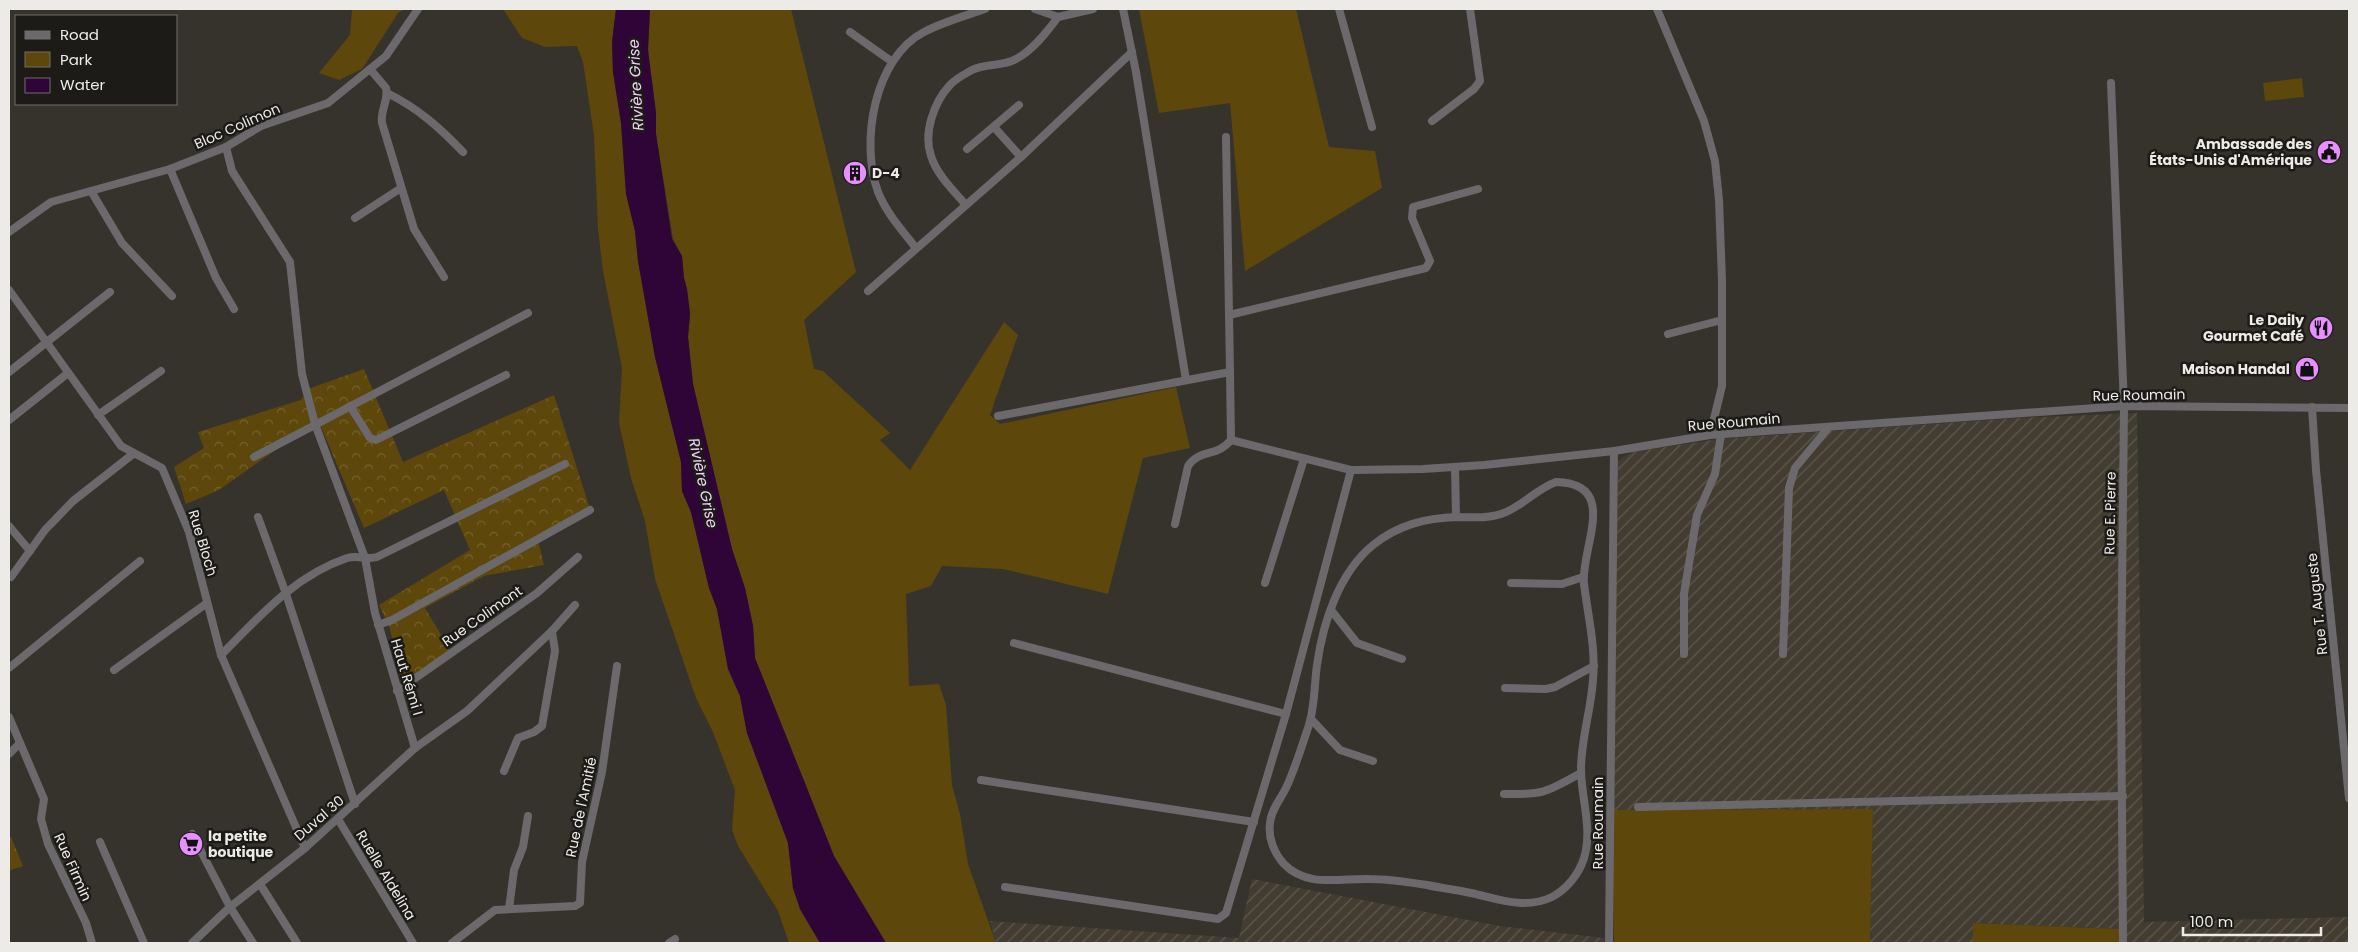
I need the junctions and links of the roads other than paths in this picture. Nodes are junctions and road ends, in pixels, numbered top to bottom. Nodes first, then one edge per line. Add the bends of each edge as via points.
1 (418, 9) edge
2 (985, 9) edge
3 (1035, 9) edge
4 (1093, 9) edge
5 (1122, 9) edge
6 (1339, 9) edge
7 (1470, 9) edge
8 (1657, 9) edge
9 (1058, 17) junction
10 (850, 32) dead end
11 (1132, 52) junction
12 (891, 62) junction
13 (370, 70) junction
14 (2111, 83) dead end
15 (387, 93) junction
16 (1019, 105) dead end
17 (1432, 121) dead end
18 (994, 127) junction
19 (1372, 127) dead end
20 (1226, 137) dead end
21 (226, 147) junction
22 (967, 149) dead end
23 (463, 152) dead end
24 (1021, 157) junction
25 (170, 169) junction
26 (401, 188) junction
27 (1478, 188) dead end
28 (91, 191) junction
29 (966, 204) junction
30 (355, 218) dead end
31 (9, 232) edge
32 (916, 248) junction
33 (444, 277) dead end
34 (9, 290) edge
35 (868, 291) dead end
36 (110, 292) dead end
37 (172, 296) dead end
38 (234, 309) dead end
39 (528, 313) dead end
40 (1229, 316) junction
41 (1722, 320) junction
42 (1668, 334) dead end
43 (45, 342) junction
44 (161, 371) dead end
45 (9, 372) edge
46 (1230, 372) junction
47 (68, 373) junction
48 (506, 375) dead end
49 (1186, 380) junction
50 (350, 406) junction
51 (2124, 406) junction
52 (2312, 407) junction
53 (2349, 408) edge
54 (98, 415) junction
55 (998, 416) dead end
56 (9, 420) edge
57 (315, 424) junction
58 (1829, 427) junction
59 (1721, 434) junction
60 (1710, 435) junction
61 (1231, 440) junction
62 (1614, 450) junction
63 (133, 454) junction
64 (254, 457) dead end
65 (1304, 459) junction
66 (565, 464) dead end
67 (1455, 468) junction
68 (1351, 470) junction
69 (590, 510) dead end
70 (258, 517) dead end
71 (1456, 517) junction
72 (1175, 524) dead end
73 (9, 526) edge
74 (30, 551) junction
75 (578, 556) dead end
76 (365, 558) junction
77 (140, 561) dead end
78 (11, 577) dead end
79 (1584, 577) junction
80 (1265, 583) dead end
81 (1511, 583) dead end
82 (285, 591) junction
83 (207, 603) junction
84 (575, 605) dead end
85 (1331, 610) junction
86 (378, 625) junction
87 (552, 631) junction
88 (1014, 643) dead end
89 (1684, 654) dead end
90 (1783, 654) dead end
91 (221, 655) junction
92 (1402, 659) dead end
93 (617, 666) dead end
94 (1594, 666) junction
95 (9, 668) edge
96 (114, 670) dead end
97 (1504, 688) dead end
98 (397, 691) junction
99 (1286, 714) junction
100 (9, 717) edge
101 (1311, 719) junction
102 (20, 743) junction
103 (415, 748) junction
104 (9, 754) edge
105 (1373, 761) dead end
106 (504, 771) dead end
107 (1581, 773) junction
108 (981, 780) dead end
109 (1504, 794) dead end
110 (2123, 796) junction
111 (2349, 798) edge
112 (354, 804) junction
113 (1638, 807) dead end
114 (528, 816) dead end
115 (338, 819) junction
116 (1254, 822) junction
117 (192, 834) dead end
118 (100, 842) dead end
119 (305, 848) junction
120 (260, 884) junction
121 (1005, 887) dead end
122 (230, 907) junction
123 (509, 909) junction
124 (92, 943) edge
125 (144, 943) edge
126 (192, 943) edge
127 (253, 943) edge
128 (297, 943) edge
129 (413, 943) edge
130 (452, 943) edge
131 (1609, 943) edge
132 (2123, 943) edge

1 - 13 street, Bloc Colimon via 386,56
2 - 12 street via 924,32
3 - 9 street
4 - 9 street
5 - 11 street
6 - 19 street
7 - 17 street via 1480,81
8 - 41 street via 1704,121 1715,161
9 - 29 street via 1044,36 1016,59 974,69 951,84 940,98 931,121 930,154 939,173
10 - 12 street
11 - 24 street
11 - 49 street
12 - 32 street via 882,81 874,113 871,136 873,172 878,192 890,216
13 - 15 street via 384,83
13 - 21 street, Bloc Colimon via 328,103 261,126
14 - 51 street, Rue E. Pierre
15 - 23 street via 407,103 439,127
15 - 26 street via 381,117
16 - 18 street
18 - 22 street
18 - 24 street
20 - 40 street
21 - 25 street, Bloc Colimon
21 - 57 street, Haut Rémi I via 232,171 290,262 302,374
24 - 29 street
25 - 28 street, Bloc Colimon
25 - 38 street via 216,278
26 - 30 street
26 - 33 street via 414,229
27 - 40 street via 1413,207 1412,218 1430,261 1426,268
28 - 31 street, Bloc Colimon via 51,202
28 - 37 street via 122,244
29 - 32 street
32 - 35 street
34 - 43 street, Rue Bloch
36 - 43 street
39 - 50 street
40 - 46 street
41 - 42 street
41 - 60 street via 1722,386
43 - 45 street
43 - 47 street, Rue Bloch
44 - 54 street
46 - 49 street
46 - 61 street
47 - 54 street, Rue Bloch
47 - 56 street
48 - 50 street via 376,440 370,438
49 - 55 street
50 - 57 street
51 - 52 street, Rue Roumain
51 - 58 street, Rue Roumain
51 - 110 street, Rue E. Pierre
52 - 53 street, Rue Roumain
52 - 111 street, Rue T. Auguste
54 - 63 street, Rue Bloch via 121,446
57 - 64 street
57 - 76 street, Haut Rémi I
58 - 59 street, Rue Roumain
58 - 90 street via 1795,468 1789,488
59 - 60 street, Rue Roumain
59 - 89 street via 1712,485 1700,505 1693,535 1684,594
60 - 62 street, Rue Roumain
61 - 65 street
61 - 72 street via 1221,451 1203,454 1188,466
62 - 67 street
62 - 131 street, Rue Roumain
63 - 74 street via 73,501
63 - 83 street, Rue Bloch via 162,468 189,532
65 - 68 street
65 - 80 street
66 - 76 street via 378,557
67 - 68 street
67 - 71 street
68 - 99 street
69 - 86 street
70 - 82 street
71 - 79 street via 1500,515 1556,482 1569,482 1582,488 1594,511
71 - 85 street via 1408,524 1374,545 1351,570
73 - 74 street
74 - 78 street
75 - 98 street, Rue Colimont via 537,593
76 - 82 street via 347,558 311,574
76 - 86 street, Haut Rémi I
77 - 95 street
79 - 81 street via 1562,584
79 - 94 street
82 - 91 street
82 - 112 street
83 - 91 street, Rue Bloch
83 - 96 street
84 - 87 street, Duval 30
85 - 92 street via 1357,644
85 - 101 street via 1317,662
86 - 98 street, Haut Rémi I
87 - 103 street, Duval 30 via 467,711
87 - 106 street via 555,651 542,726 518,738
88 - 99 street
91 - 119 street, Rue Bloch
93 - 123 street, Rue de l'Amitié via 602,772 582,862 580,903 575,906
94 - 97 street via 1555,687
94 - 107 street
98 - 103 street, Haut Rémi I
99 - 116 street
100 - 102 street
101 - 105 street via 1340,750
101 - 107 street via 1292,774 1270,818 1269,830 1272,845 1285,866 1311,880 1372,879 1415,883 1509,903 1525,904 1552,896 1565,888 1576,875 1586,852
102 - 104 street
102 - 124 street, Rue Firmin via 44,799 41,819 48,844 86,923
103 - 112 street, Duval 30
107 - 109 street via 1543,793
108 - 116 street
110 - 113 street
110 - 132 street, Rue E. Pierre
112 - 115 street, Duval 30
114 - 123 street via 523,847 514,870
115 - 119 street, Duval 30
115 - 129 street, Ruelle Aldelina
116 - 121 street via 1226,913 1218,919
117 - 122 street
118 - 125 street
119 - 120 street, Duval 30
120 - 122 street, Duval 30
120 - 128 street
122 - 126 street, Duval 30
122 - 127 street
123 - 130 street, Rue de l'Amitié via 490,912

